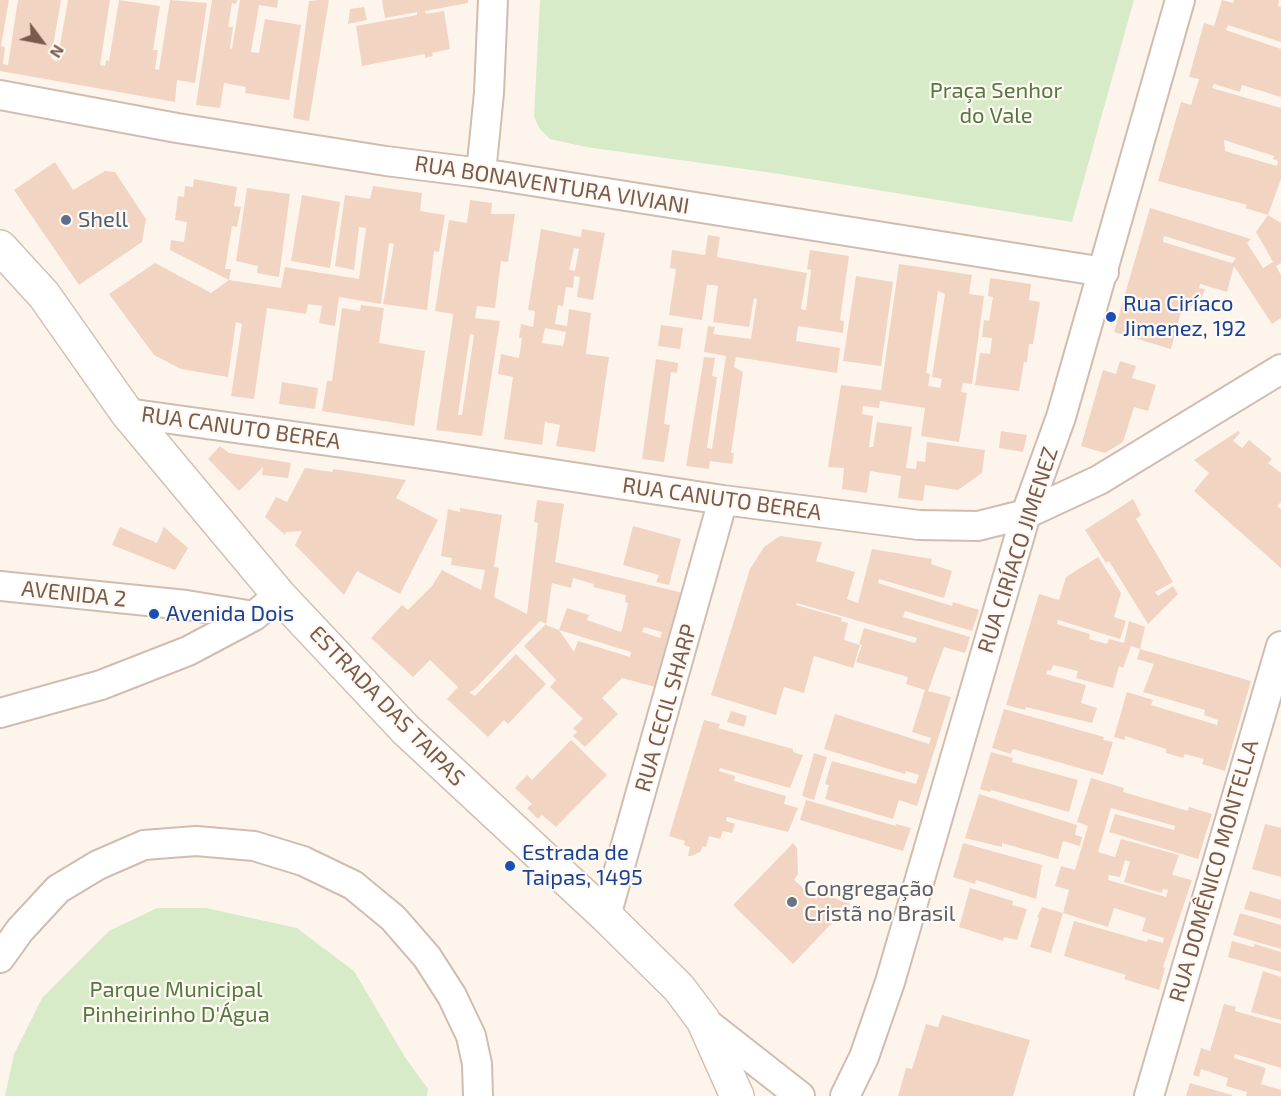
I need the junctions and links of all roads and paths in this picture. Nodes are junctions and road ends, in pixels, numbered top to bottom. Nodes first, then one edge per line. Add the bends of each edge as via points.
1 (493, 0) edge
2 (1180, 0) edge
3 (0, 95) edge
4 (481, 172) junction
5 (0, 247) edge
6 (1104, 272) junction
7 (1281, 369) edge
8 (127, 413) junction
9 (723, 500) junction
10 (1026, 514) junction
11 (0, 585) edge
12 (279, 595) junction
13 (254, 616) junction
14 (1281, 646) edge
15 (0, 713) edge
16 (606, 916) junction
17 (0, 958) edge
18 (703, 1020) junction
19 (478, 1096) edge
20 (737, 1096) edge
21 (800, 1096) edge
22 (845, 1096) edge
23 (1149, 1096) edge

1 - 4 street
2 - 6 street, RUA CIRÍACO JIMENEZ
3 - 4 street, RUA BONAVENTURA VIVIANI via 386,161
4 - 6 street, RUA BONAVENTURA VIVIANI
5 - 8 main road, ESTRADA DAS TAIPAS via 44,296
6 - 10 street, RUA CIRÍACO JIMENEZ via 1061,417
7 - 10 street, RUA CANUTO BEREA via 1099,480
8 - 9 street, RUA CANUTO BEREA
8 - 12 main road, ESTRADA DAS TAIPAS
9 - 10 street, RUA CANUTO BEREA via 919,525 978,526
9 - 16 street, RUA CECIL SHARP
10 - 22 street, RUA CIRÍACO JIMENEZ via 890,982 864,1057
11 - 13 street, AVENIDA 2
12 - 13 street
12 - 16 main road, ESTRADA DAS TAIPAS via 406,730
13 - 15 street via 188,651 101,685
14 - 23 street, RUA DOMÊNICO MONTELLA
16 - 18 main road, ESTRADA DAS TAIPAS via 660,968
17 - 19 street via 58,889 107,861 144,845 196,841 254,846 303,861 352,885 393,918 427,957 452,996 471,1036
18 - 20 main road, ESTRADA DAS TAIPAS
18 - 21 street

